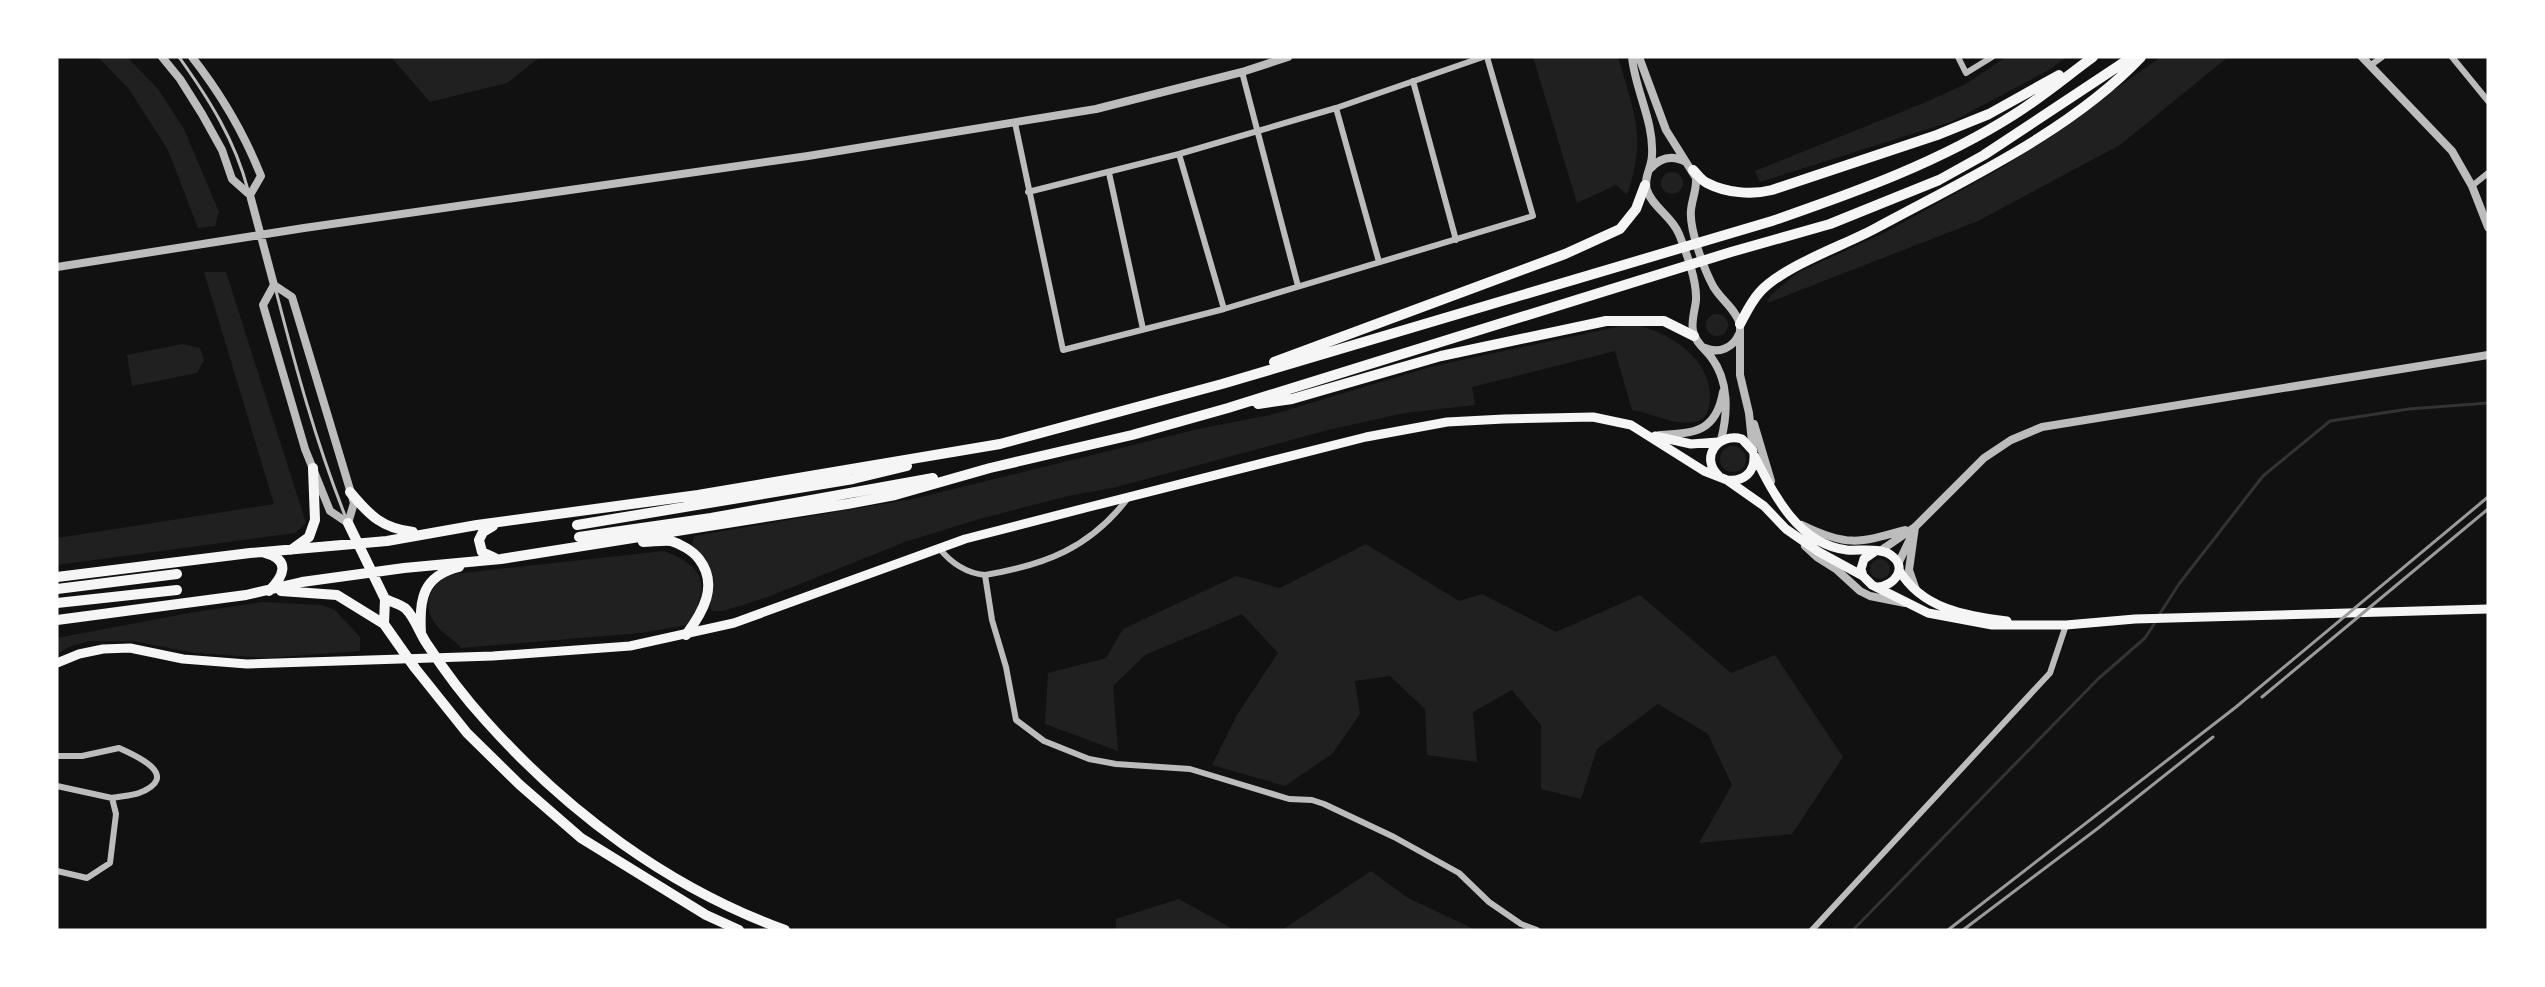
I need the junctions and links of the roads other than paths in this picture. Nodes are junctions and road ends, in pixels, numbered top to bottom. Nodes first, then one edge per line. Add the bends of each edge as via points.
1 (162, 57) edge
2 (179, 57) edge
3 (192, 57) edge
4 (1288, 57) edge
5 (1485, 57) edge
6 (1632, 57) edge
7 (1639, 57) edge
8 (1958, 57) edge
9 (1992, 57) edge
10 (2092, 57) edge
11 (2132, 57) edge
12 (2141, 57) edge
13 (2362, 57) edge
14 (2382, 57) edge
15 (2452, 57) edge
16 (2371, 65) junction
17 (1242, 72) junction
18 (1413, 81) junction
19 (2488, 101) edge
20 (1336, 108) junction
21 (1015, 123) junction
22 (1257, 132) junction
23 (1179, 154) junction
24 (1690, 167) junction
25 (1650, 169) junction
26 (1109, 173) junction
27 (2488, 173) edge
28 (1645, 184) junction
29 (2472, 186) junction
30 (1028, 192) junction
31 (250, 195) junction
32 (2488, 227) edge
33 (261, 235) junction
34 (1456, 240) junction
35 (1378, 262) junction
36 (57, 267) edge
37 (274, 285) junction
38 (1298, 285) junction
39 (1224, 309) junction
40 (1740, 328) junction
41 (1143, 329) junction
42 (1694, 336) junction
43 (1704, 347) junction
44 (2488, 354) edge
45 (1222, 384) junction
46 (1724, 388) junction
47 (1228, 408) junction
48 (1749, 413) junction
49 (1652, 436) junction
50 (1719, 441) junction
51 (1000, 444) junction
52 (1754, 453) junction
53 (313, 468) junction
54 (990, 468) junction
55 (1724, 479) junction
56 (350, 492) junction
57 (1775, 494) junction
58 (1128, 498) junction
59 (1796, 522) junction
60 (348, 523) junction
61 (498, 523) junction
62 (577, 525) dead end
63 (1915, 527) junction
64 (1786, 529) junction
65 (425, 534) junction
66 (579, 537) dead end
67 (357, 542) junction
68 (601, 543) junction
69 (939, 548) junction
70 (291, 550) junction
71 (1877, 551) junction
72 (258, 552) junction
73 (501, 559) junction
74 (1899, 567) junction
75 (371, 573) junction
76 (177, 574) dead end
77 (986, 574) junction
78 (1863, 576) junction
79 (57, 577) edge
80 (1878, 587) junction
81 (57, 589) edge
82 (177, 590) dead end
83 (1916, 590) junction
84 (268, 591) junction
85 (385, 600) junction
86 (57, 603) edge
87 (1905, 603) junction
88 (2488, 609) edge
89 (57, 622) edge
90 (384, 624) junction
91 (2066, 625) junction
92 (686, 635) junction
93 (423, 639) junction
94 (57, 663) edge
95 (57, 756) edge
96 (57, 786) edge
97 (112, 798) junction
98 (57, 871) edge
99 (739, 930) edge
100 (785, 930) edge
101 (1537, 930) edge
102 (1812, 930) edge

1 - 31 street via 202,114 222,150 232,179
2 - 31 lane via 226,130
3 - 31 street via 247,142 261,176
4 - 17 street
5 - 18 street
5 - 34 street via 1533,216
6 - 25 street via 1651,132
7 - 24 street via 1666,130
8 - 9 street via 1966,73
10 - 24 highway via 1989,114 1772,190 1758,193 1722,188 1706,183
10 - 45 highway via 2015,114 1915,168 1851,194 1772,221
11 - 47 highway via 1984,155 1898,198 1830,224
12 - 40 highway via 2120,80 2006,158 1848,243 1788,270 1760,291
13 - 16 street
14 - 16 street
15 - 19 street
16 - 29 street via 2452,151
17 - 21 street via 1096,110
17 - 22 street
18 - 20 street
18 - 34 street
20 - 22 street
20 - 35 street
21 - 30 street
21 - 33 street
22 - 23 street
22 - 38 street
23 - 26 street
23 - 39 street
24 - 25 street via 1680,159 1664,159
24 - 40 street via 1696,187 1690,211 1708,277 1737,316
25 - 28 street
26 - 30 street
26 - 41 street
27 - 29 street
28 - 42 street via 1652,200 1679,233 1694,281
28 - 45 highway via 1636,209 1620,229 1565,254
29 - 32 street
30 - 41 street via 1063,350
31 - 33 street
33 - 36 street
33 - 37 street
34 - 35 street
35 - 38 street
37 - 53 street via 263,305
37 - 56 street via 291,297
37 - 60 lane via 321,451
38 - 39 street
39 - 41 street
40 - 43 street via 1732,345 1725,349
40 - 48 street via 1740,375
42 - 43 street
42 - 47 highway via 1664,321 1606,321 1441,356 1292,399
43 - 46 street
44 - 63 street via 2042,427 2011,440 1984,458
45 - 51 highway
46 - 49 street via 1716,415 1706,428 1690,434
46 - 50 street via 1726,422
47 - 54 highway
48 - 52 street
48 - 57 street
49 - 50 main road via 1691,444
49 - 55 main road via 1704,471
49 - 58 main road via 1631,425 1593,417 1448,422 1356,439
50 - 52 main road via 1727,437 1742,439
50 - 55 main road via 1710,458 1715,472
51 - 61 highway via 698,495
51 - 62 highway via 853,478
52 - 55 main road via 1748,475 1735,481
52 - 57 main road
53 - 60 street via 330,511
53 - 70 highway via 315,520 309,537
54 - 66 highway via 711,518
54 - 68 highway via 895,495
55 - 64 main road via 1764,506
56 - 60 street via 354,503
56 - 65 highway via 371,517 394,530
57 - 59 main road
58 - 69 main road
58 - 77 street via 1114,516 1076,546 1025,568
59 - 63 street via 1826,537 1856,542
59 - 71 main road via 1809,536 1830,546
60 - 67 highway
61 - 65 highway
61 - 73 highway via 483,532 480,545 488,557
63 - 71 street
63 - 74 street
63 - 83 street via 1909,570
64 - 78 main road
64 - 87 street via 1860,591 1870,597
65 - 67 highway
67 - 70 highway
67 - 75 highway
68 - 73 highway
68 - 92 highway via 670,541 696,555 707,573 709,590 701,613
69 - 77 street via 950,561 977,574
69 - 92 main road via 734,623
70 - 72 highway
71 - 74 main road via 1891,555
71 - 78 main road via 1864,559
72 - 79 highway
72 - 84 highway via 276,556 283,566 278,582
73 - 75 highway
73 - 93 highway via 448,570 433,580 421,598
74 - 80 main road via 1891,584
74 - 83 main road via 1906,583
75 - 84 highway via 302,582
75 - 85 highway
76 - 81 highway
77 - 101 street via 992,620 1016,720 1044,741 1089,759 1190,769 1289,799 1324,804 1459,873 1489,902
78 - 80 main road
80 - 87 main road
82 - 86 highway
83 - 91 main road via 1952,611
84 - 89 highway
84 - 90 highway via 337,595
85 - 90 highway
85 - 93 highway via 405,608
87 - 91 main road via 1928,613 1992,625
88 - 91 main road via 2178,617
90 - 99 highway via 467,733 581,838 678,898
91 - 102 street via 2050,673
92 - 94 main road via 601,649 493,656 247,664 183,659 130,648 103,649
93 - 100 highway via 485,720 597,826 661,871 718,902
95 - 97 street via 82,756 119,748 152,765 156,779 149,789
96 - 97 street
97 - 98 street via 116,814 110,863 87,879

